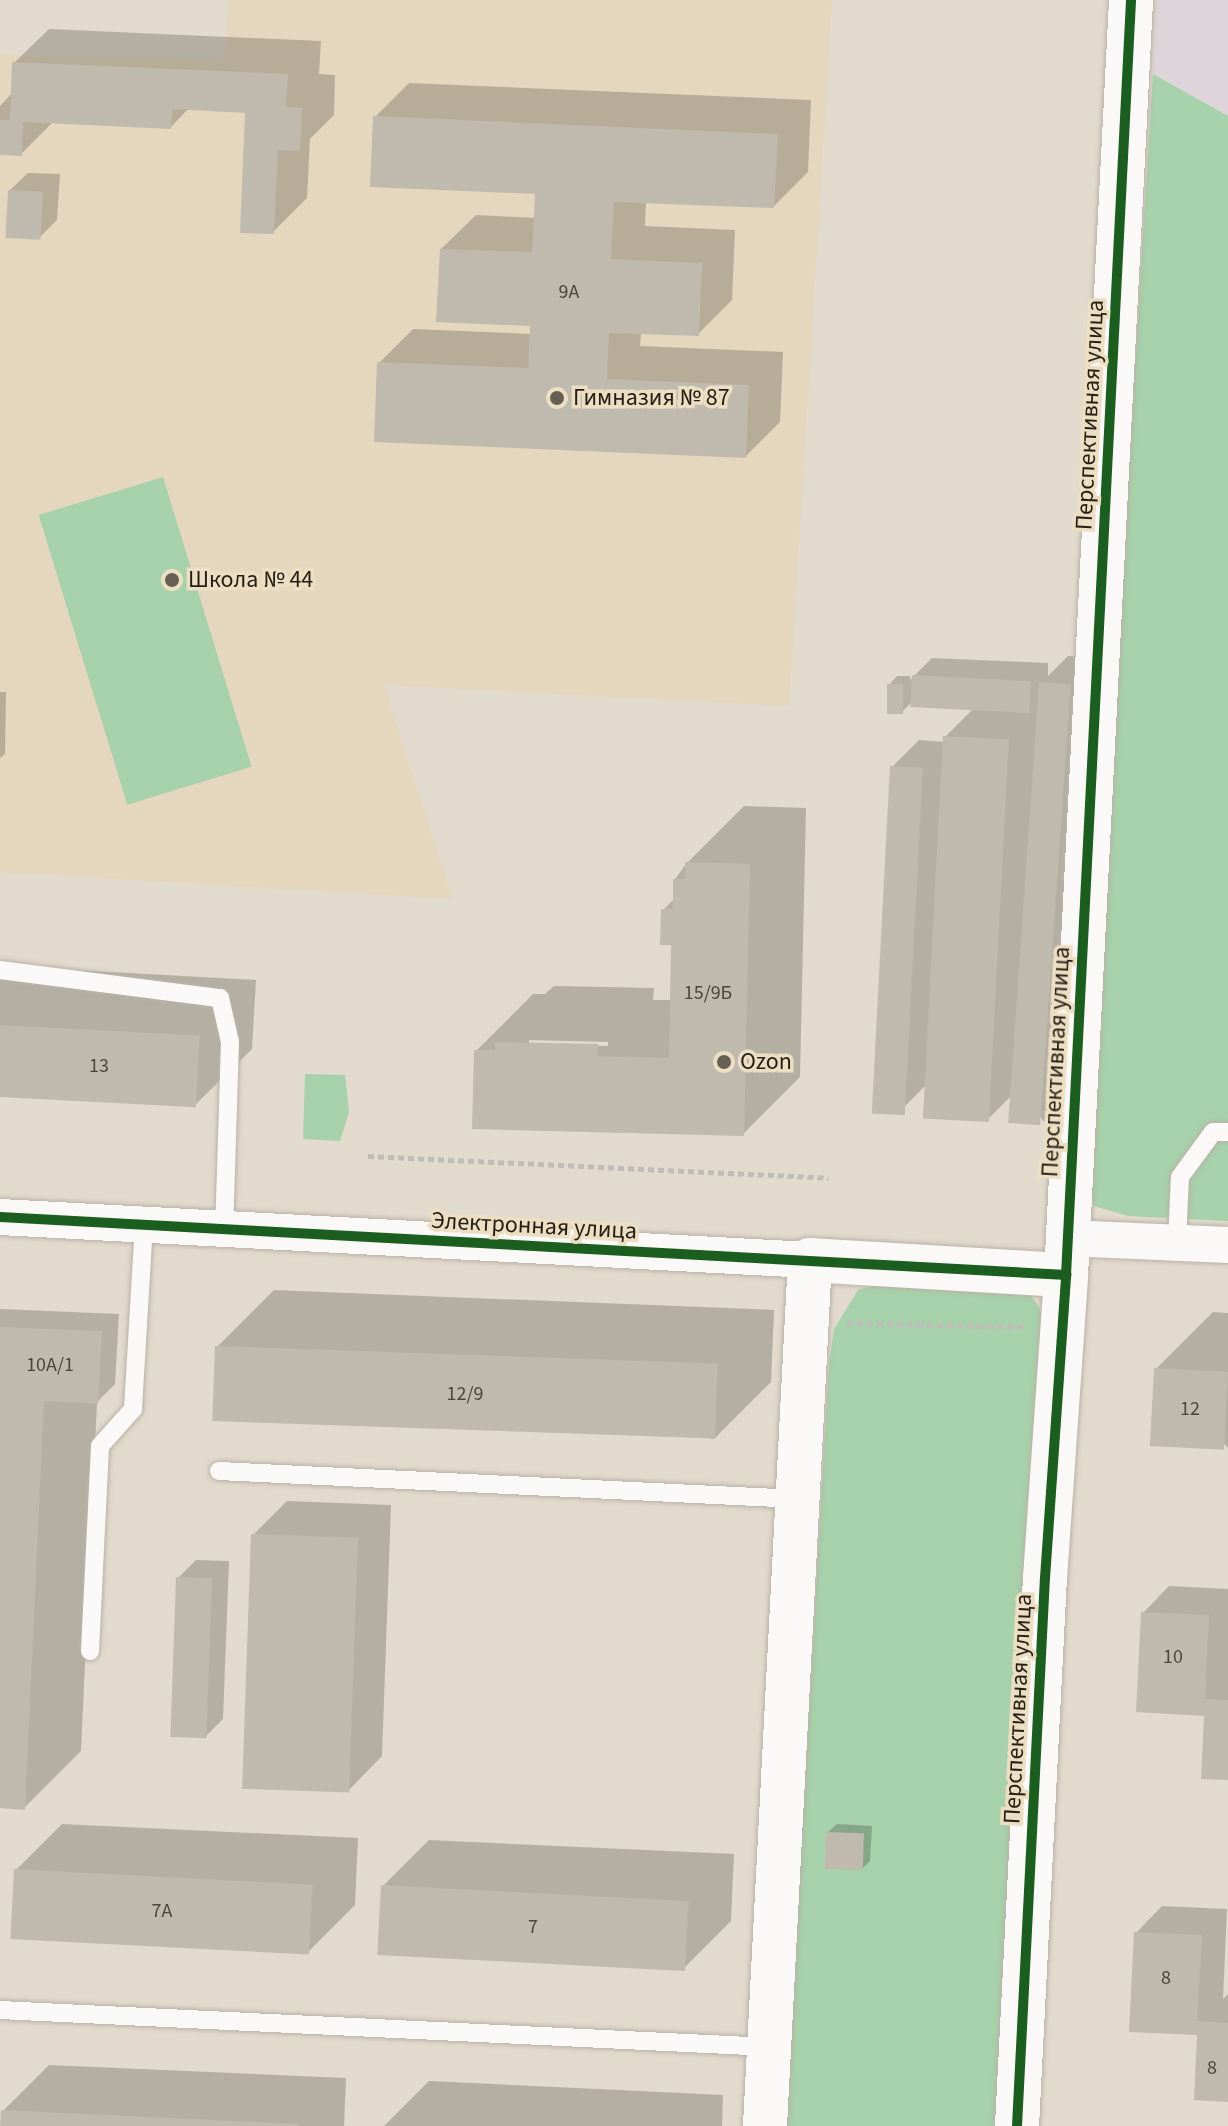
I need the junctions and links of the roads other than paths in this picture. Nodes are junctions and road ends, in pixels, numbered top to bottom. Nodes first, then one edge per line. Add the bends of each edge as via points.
1 (1131, 0) edge
2 (0, 970) edge
3 (1228, 1132) edge
4 (0, 1217) edge
5 (144, 1225) junction
6 (224, 1229) junction
7 (1177, 1242) junction
8 (1228, 1245) edge
9 (1067, 1256) junction
10 (810, 1260) junction
11 (219, 1471) dead end
12 (797, 1499) junction
13 (90, 1651) dead end
14 (0, 2010) edge
15 (769, 2047) junction
16 (765, 2126) edge
17 (1017, 2126) edge

1 - 9 street, Перспективная улица
2 - 6 lane via 220,998 230,1042
3 - 7 lane via 1213,1132 1180,1177
4 - 5 street, Электронная улица
5 - 6 street, Электронная улица
5 - 13 lane via 133,1409 100,1446
6 - 10 street, Электронная улица
7 - 8 street, Электронная улица
7 - 9 street, Электронная улица
9 - 10 street, Электронная улица
9 - 17 street, Перспективная улица
10 - 12 street
11 - 12 lane
12 - 15 street
14 - 15 lane
15 - 16 street

